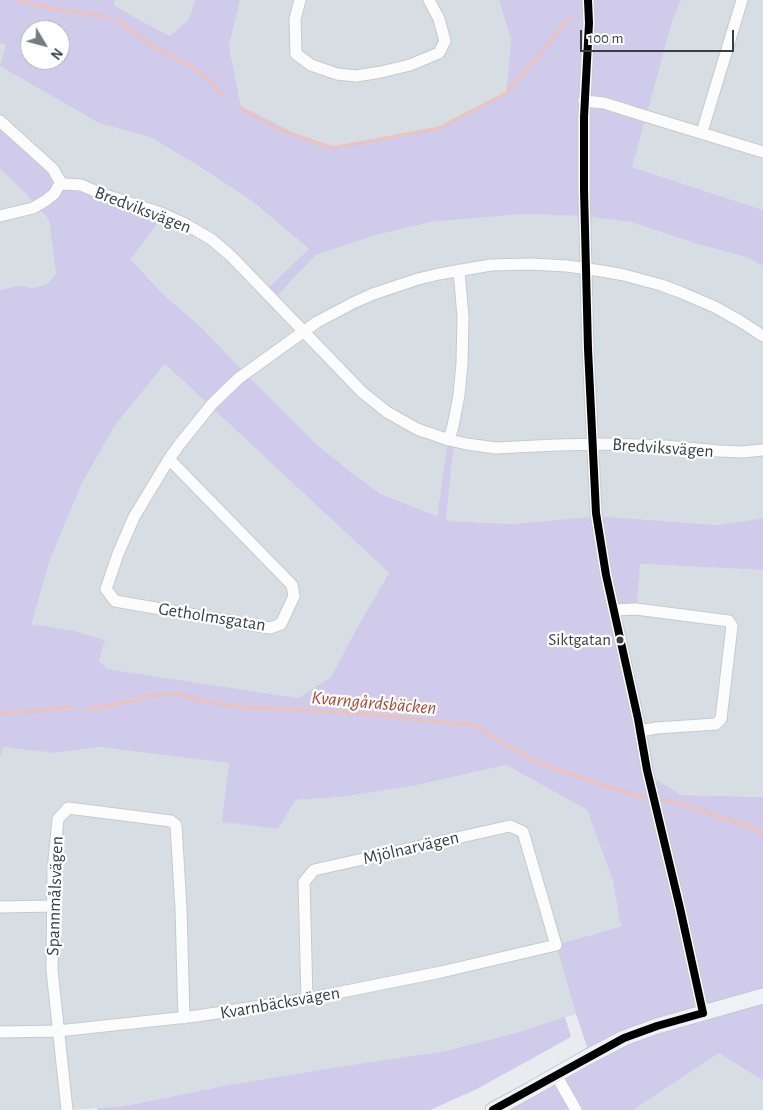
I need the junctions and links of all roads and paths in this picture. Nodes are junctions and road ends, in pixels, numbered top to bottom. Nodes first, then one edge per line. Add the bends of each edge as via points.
1 (300, 0) edge
2 (430, 0) edge
3 (588, 0) edge
4 (742, 0) edge
5 (584, 101) junction
6 (0, 121) edge
7 (702, 132) junction
8 (763, 152) edge
9 (61, 182) junction
10 (0, 216) edge
11 (586, 268) junction
12 (459, 270) junction
13 (304, 331) junction
14 (763, 336) edge
15 (449, 440) junction
16 (592, 444) junction
17 (763, 450) edge
18 (169, 459) junction
19 (614, 610) junction
20 (640, 731) junction
21 (53, 906) junction
22 (0, 907) edge
23 (556, 945) joint
24 (763, 996) edge
25 (307, 999) junction
26 (702, 1013) junction
27 (184, 1018) junction
28 (58, 1031) junction
29 (0, 1032) edge
30 (556, 1075) junction
31 (66, 1110) edge
32 (493, 1110) edge
33 (576, 1110) edge

1 - 2 street via 296,19 296,54 311,65 337,74 356,76 410,65 438,52 445,41
3 - 5 street
4 - 7 street
5 - 7 street via 604,103
5 - 11 street
6 - 9 street via 53,169
7 - 8 street
9 - 10 street via 46,201 33,208
9 - 13 street, Bredviksvägen via 82,185 161,213 199,232 231,256
11 - 12 street via 531,264
11 - 14 street via 624,275 680,292 715,307
11 - 16 street
12 - 13 street via 373,294 336,311
12 - 15 street via 462,363
13 - 15 street, Bredviksvägen via 374,402 417,429
13 - 18 street, Getholmsgatan via 229,386
15 - 16 street, Bredviksvägen via 496,448
16 - 17 street, Bredviksvägen via 742,452
16 - 19 street via 596,512
18 - 18 street, Getholmsgatan via 134,517 106,589 115,601 270,628 282,624 294,596 292,585
19 - 20 street
19 - 20 street via 636,609 729,621 732,626 721,719 716,724
20 - 26 street
21 - 22 street
21 - 27 street, Spannmålsvägen via 58,819 68,808 171,821 176,825
21 - 28 street, Spannmålsvägen via 52,970
23 - 25 street, Kvarnbäcksvägen
23 - 25 street, Mjölnarvägen via 523,832 510,826 500,828 314,870 304,882
24 - 26 street
25 - 27 street, Kvarnbäcksvägen
26 - 30 street via 624,1038
27 - 28 street, Kvarnbäcksvägen
28 - 29 street, Kvarnbäcksvägen
28 - 31 street, Spannmålsvägen
30 - 32 street
30 - 33 street

